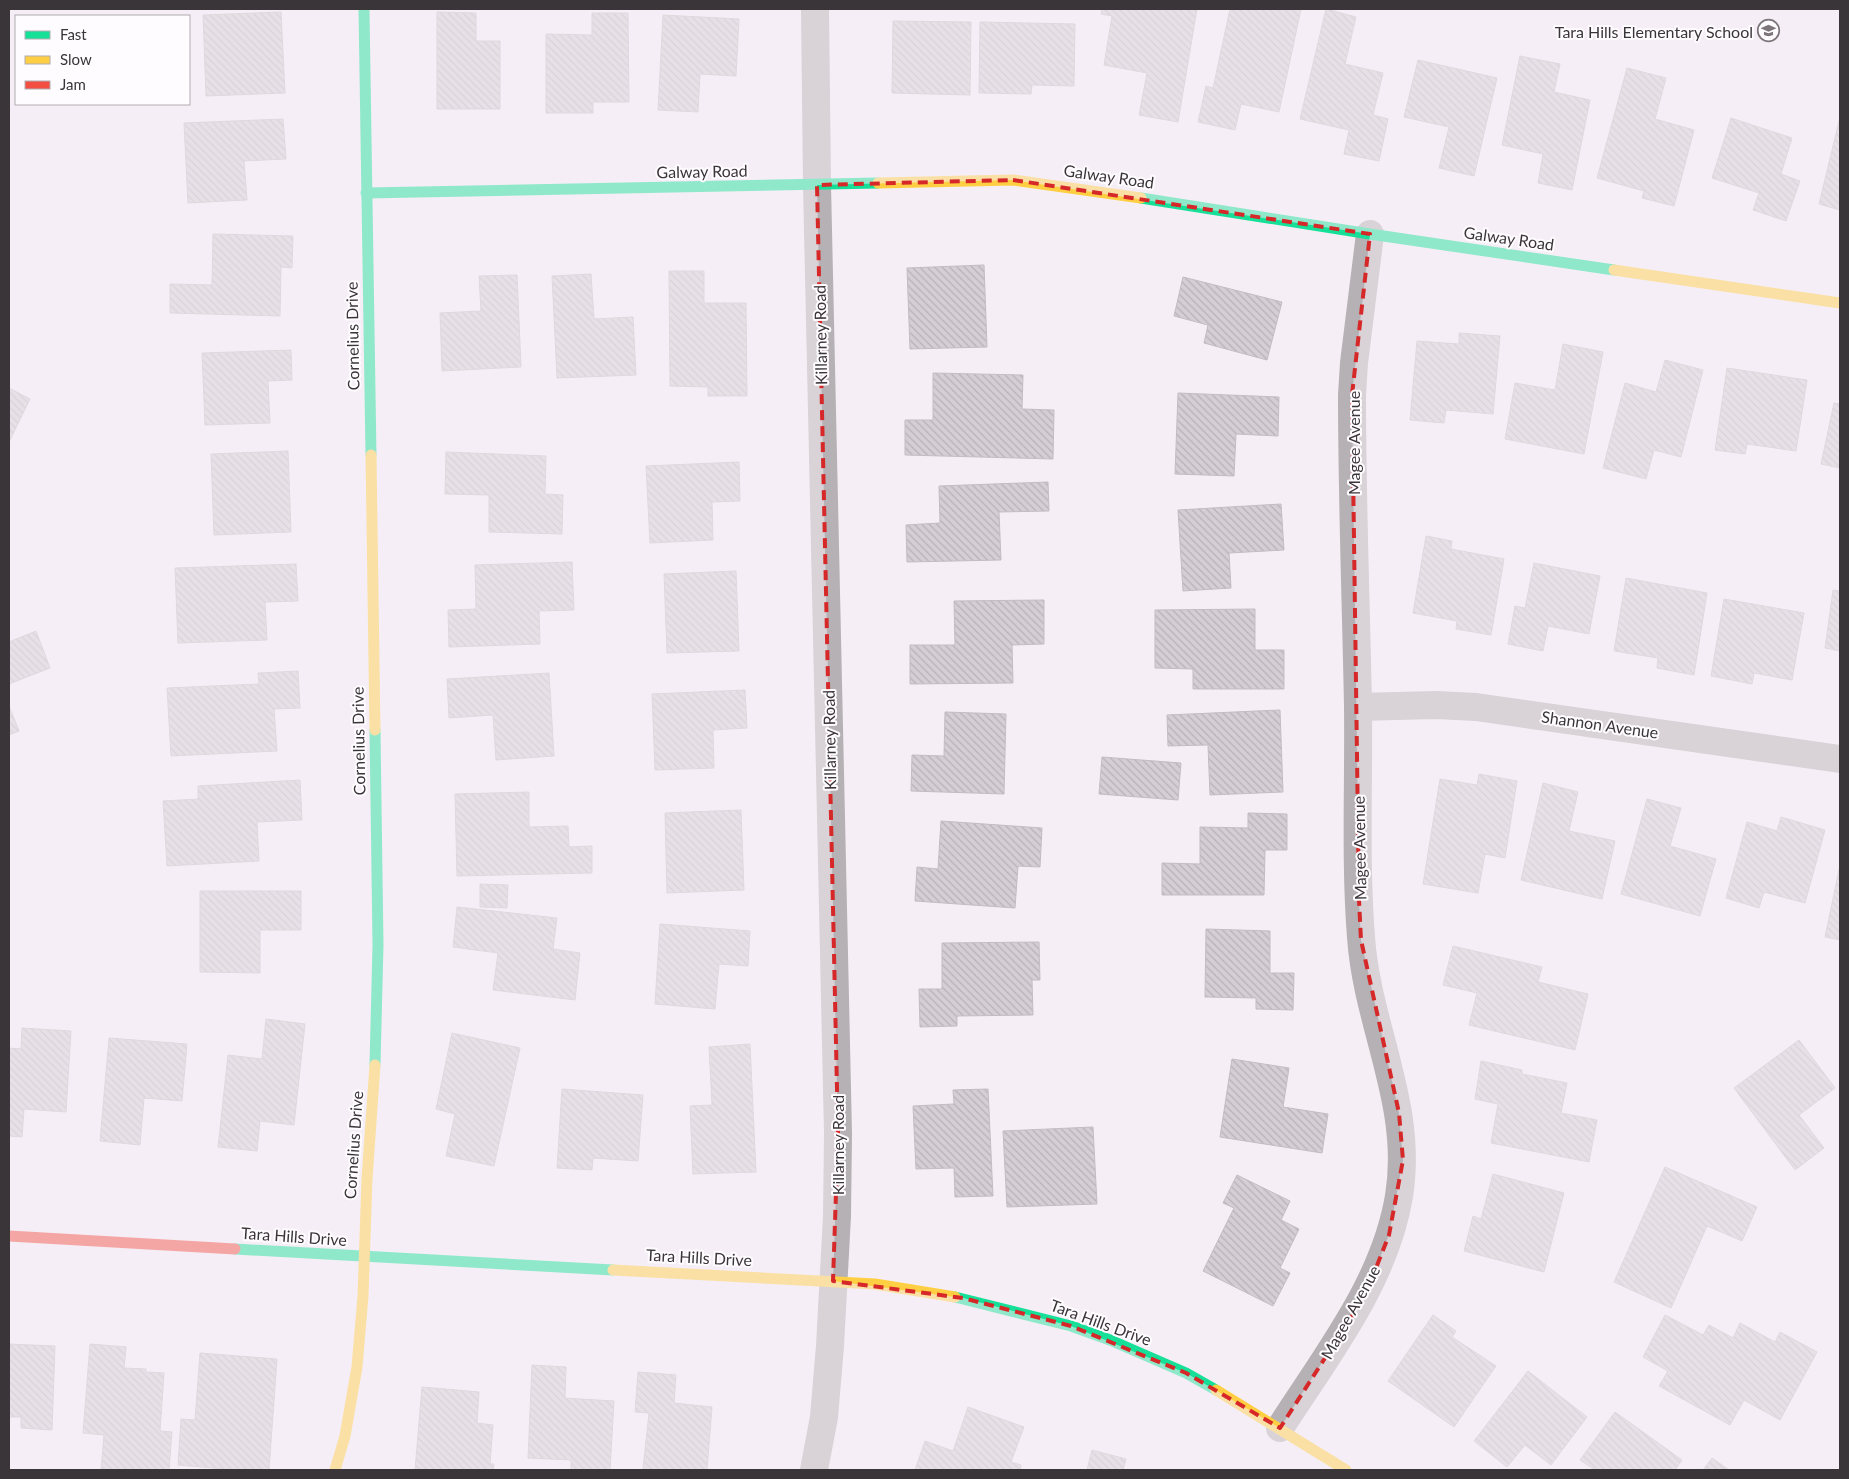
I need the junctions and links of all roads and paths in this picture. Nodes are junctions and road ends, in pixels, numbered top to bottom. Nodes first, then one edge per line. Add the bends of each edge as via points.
1 (364, 9) edge
2 (816, 9) edge
3 (817, 185) junction
4 (366, 193) junction
5 (1370, 234) junction
6 (1840, 303) edge
7 (1358, 707) junction
8 (1840, 759) edge
9 (9, 1236) edge
10 (364, 1257) junction
11 (833, 1282) junction
12 (1280, 1428) junction
13 (335, 1470) edge
14 (814, 1470) edge
15 (1346, 1470) edge

1 - 4 street, Cornelius Drive
2 - 3 street, Killarney Road
3 - 4 street, Galway Road
3 - 5 street, Galway Road via 1013,180 1088,188
3 - 11 street, Killarney Road via 838,1134
4 - 10 street, Cornelius Drive via 378,945
5 - 6 street, Galway Road
5 - 7 street, Magee Avenue via 1352,395
7 - 8 street, Shannon Avenue via 1476,707
7 - 12 street, Magee Avenue via 1361,940 1399,1113 1403,1160 1399,1197 1374,1273 1354,1313
9 - 10 street, Tara Hills Drive
10 - 11 street, Tara Hills Drive
10 - 13 street, Cornelius Drive via 355,1393
11 - 12 street, Tara Hills Drive via 875,1284 962,1298 1071,1326 1186,1373
11 - 14 street, Killarney Road via 824,1416
12 - 15 street, Tara Hills Drive

